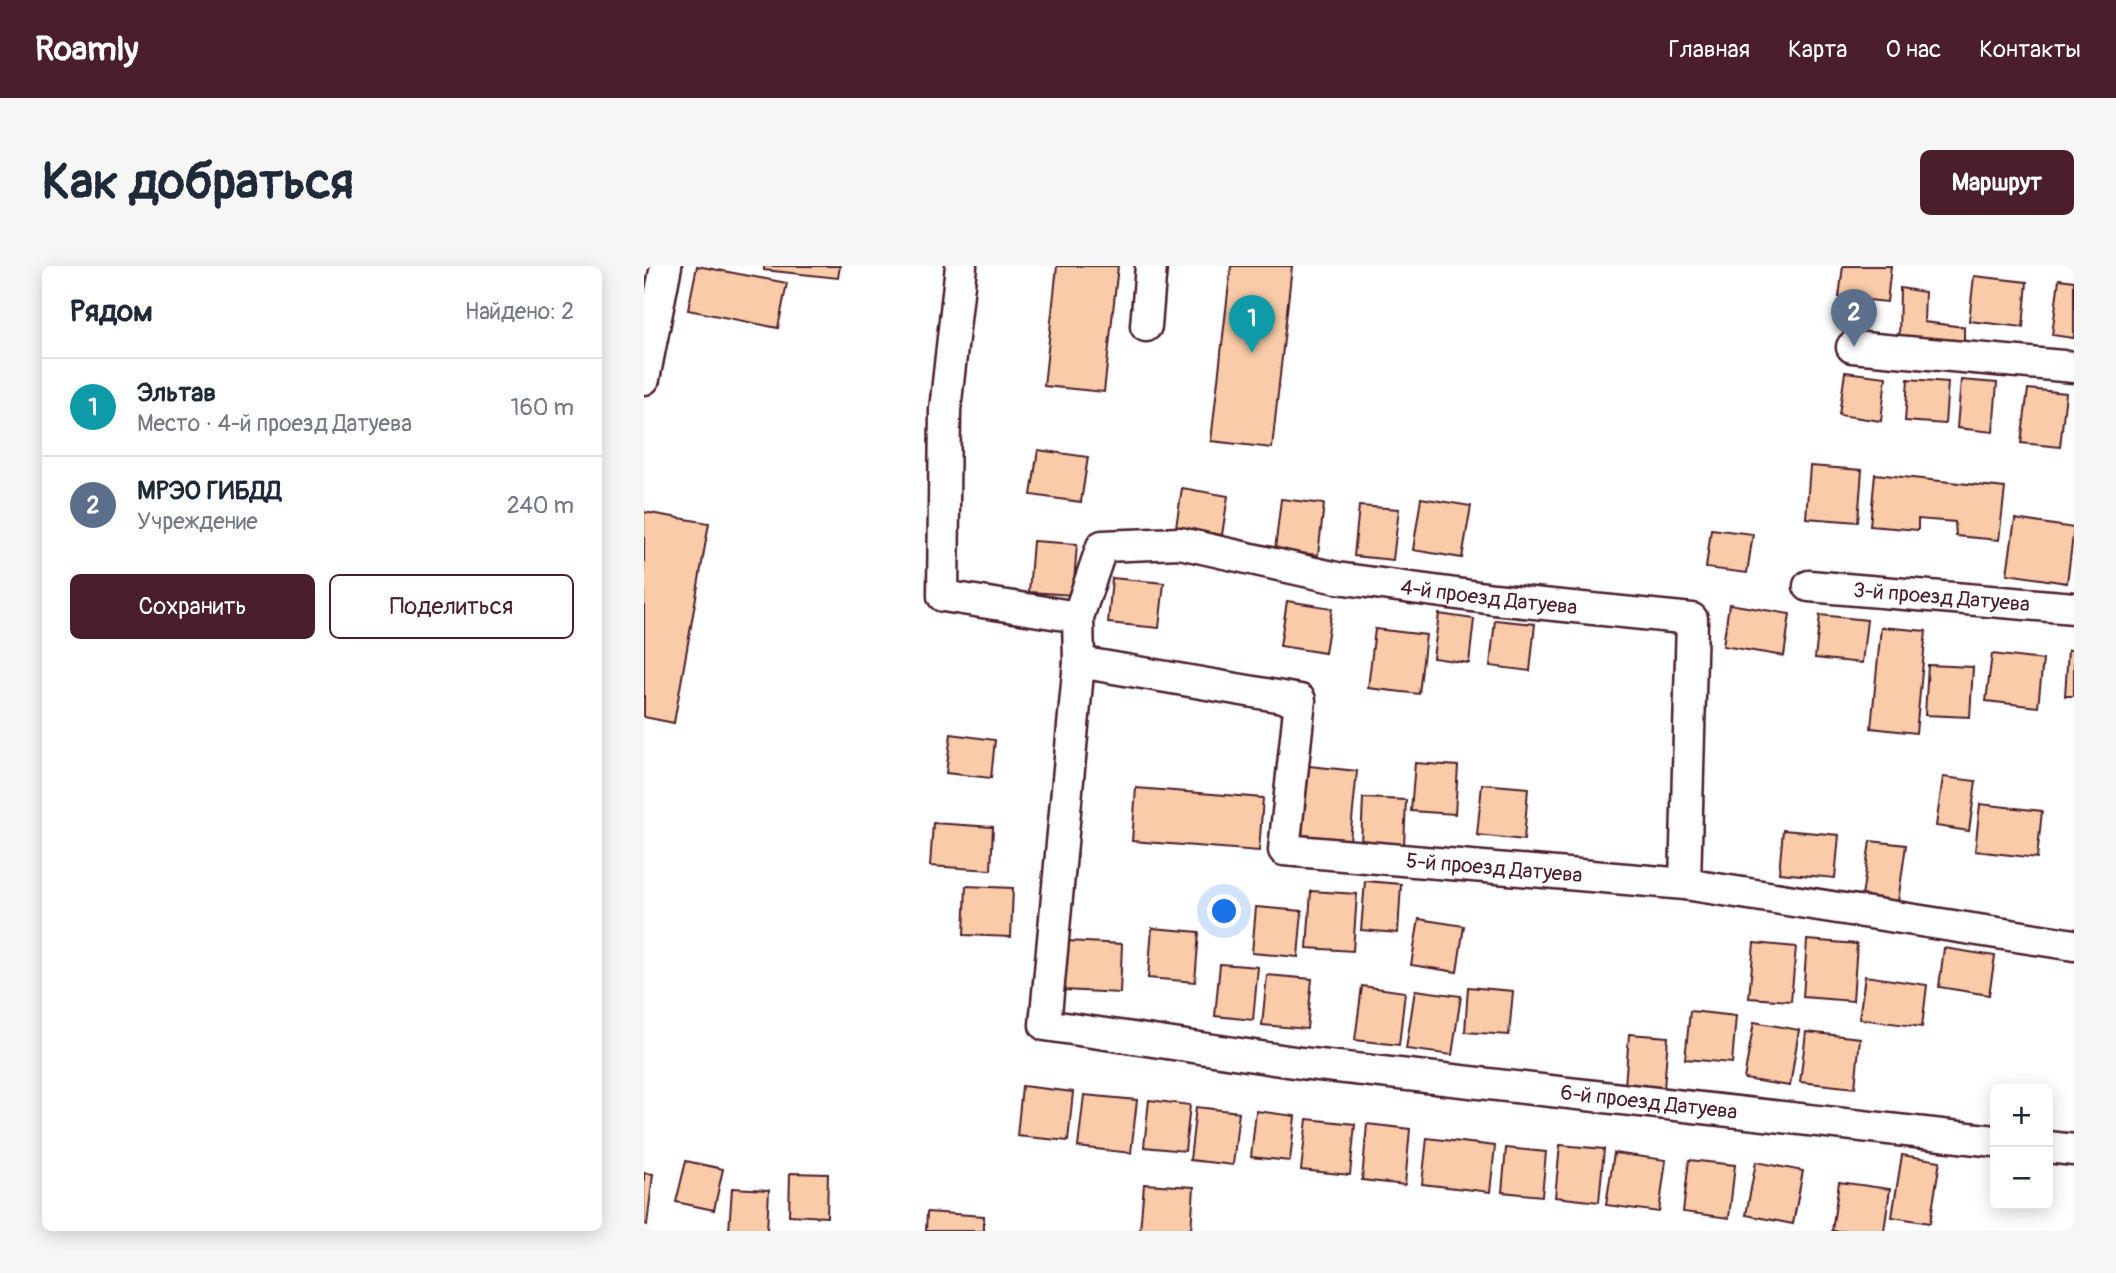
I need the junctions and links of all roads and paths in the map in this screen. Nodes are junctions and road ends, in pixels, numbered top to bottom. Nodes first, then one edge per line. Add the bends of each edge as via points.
1 (666, 266) edge
2 (961, 266) edge
3 (1151, 266) edge
4 (1146, 326) dead end
5 (1852, 347) dead end
6 (2074, 367) edge
7 (644, 379) edge
8 (1809, 586) dead end
9 (2074, 608) edge
10 (1078, 617) junction
11 (1079, 662) junction
12 (1685, 884) junction
13 (2074, 945) edge
14 (1990, 1140) edge
15 (2053, 1148) edge
16 (2074, 1150) edge

1 - 7 street
2 - 10 street via 945,410 943,596
3 - 4 street
5 - 6 street
8 - 9 street, 3-й проезд Датуева
10 - 11 street
10 - 12 street, 4-й проезд Датуева via 1102,546 1180,543 1337,578 1692,619
11 - 12 street, 5-й проезд Датуева via 1300,700 1284,850
11 - 14 street, 6-й проезд Датуева via 1045,1025 1301,1063
12 - 13 street, 5-й проезд Датуева
15 - 16 street

